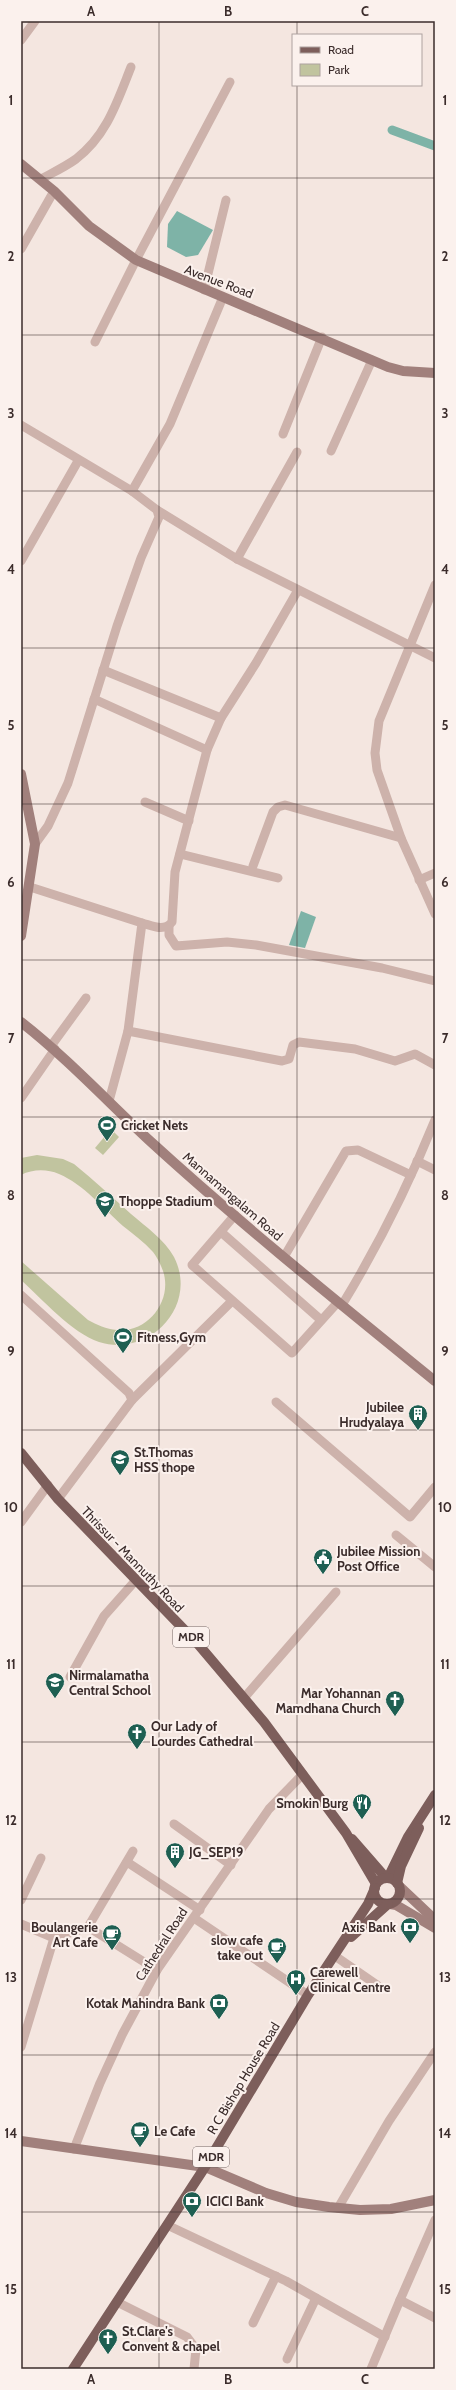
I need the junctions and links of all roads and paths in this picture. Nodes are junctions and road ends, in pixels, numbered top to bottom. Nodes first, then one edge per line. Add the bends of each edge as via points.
1 (35, 21) edge
2 (21, 40) edge
3 (131, 67) dead end
4 (230, 82) dead end
5 (21, 164) edge
6 (41, 179) junction
7 (54, 191) junction
8 (226, 200) dead end
9 (21, 248) edge
10 (136, 260) junction
11 (204, 290) junction
12 (223, 297) junction
13 (322, 337) junction
14 (95, 342) dead end
15 (372, 360) junction
16 (435, 373) edge
17 (21, 425) edge
18 (283, 434) dead end
19 (331, 451) dead end
20 (297, 452) dead end
21 (78, 461) junction
22 (132, 491) junction
23 (157, 510) junction
24 (237, 559) junction
25 (21, 561) edge
26 (435, 584) edge
27 (298, 590) junction
28 (411, 647) junction
29 (435, 658) edge
30 (103, 670) junction
31 (94, 699) junction
32 (221, 718) junction
33 (208, 750) junction
34 (21, 774) edge
35 (145, 802) dead end
36 (189, 821) junction
37 (401, 838) junction
38 (35, 844) junction
39 (180, 854) junction
40 (253, 866) dead end
41 (435, 873) edge
42 (278, 878) dead end
43 (419, 880) junction
44 (30, 887) junction
45 (435, 914) edge
46 (142, 923) junction
47 (168, 926) junction
48 (21, 936) edge
49 (435, 980) edge
50 (86, 998) dead end
51 (21, 1022) edge
52 (128, 1031) junction
53 (53, 1048) junction
54 (435, 1065) edge
55 (21, 1098) edge
56 (109, 1101) junction
57 (435, 1120) edge
58 (417, 1161) junction
59 (435, 1170) edge
60 (411, 1175) junction
61 (235, 1215) junction
62 (221, 1232) junction
63 (284, 1256) junction
64 (21, 1295) edge
65 (232, 1301) junction
66 (340, 1303) junction
67 (321, 1320) junction
68 (435, 1382) edge
69 (132, 1400) junction
70 (276, 1402) dead end
71 (21, 1453) edge
72 (48, 1484) junction
73 (435, 1487) edge
74 (58, 1499) junction
75 (21, 1522) edge
76 (396, 1536) dead end
77 (435, 1567) edge
78 (136, 1580) junction
79 (336, 1592) dead end
80 (70, 1677) dead end
81 (244, 1698) junction
82 (303, 1774) junction
83 (435, 1795) edge
84 (425, 1812) junction
85 (174, 1824) dead end
86 (346, 1833) junction
87 (133, 1851) dead end
88 (41, 1858) dead end
89 (127, 1862) junction
90 (231, 1865) junction
91 (387, 1878) junction
92 (398, 1885) junction
93 (376, 1886) junction
94 (21, 1900) edge
95 (389, 1904) junction
96 (200, 1910) junction
97 (194, 1918) junction
98 (435, 1920) edge
99 (21, 1924) edge
100 (88, 1927) junction
101 (435, 1928) edge
102 (54, 1938) junction
103 (344, 1942) junction
104 (335, 1956) junction
105 (157, 1970) junction
106 (377, 1985) dead end
107 (308, 1994) junction
108 (21, 2047) edge
109 (435, 2052) edge
110 (21, 2142) edge
111 (74, 2150) junction
112 (205, 2167) junction
113 (435, 2200) edge
114 (338, 2208) junction
115 (435, 2220) edge
116 (167, 2225) junction
117 (276, 2276) junction
118 (316, 2298) junction
119 (400, 2300) junction
120 (117, 2302) junction
121 (435, 2318) edge
122 (252, 2324) dead end
123 (385, 2337) junction
124 (287, 2359) dead end
125 (73, 2369) edge
126 (194, 2369) edge
127 (371, 2369) edge

1 - 2 street
3 - 6 street via 109,121 100,136 75,160
4 - 10 street
5 - 6 street, Avenue Road
6 - 7 street, Avenue Road
7 - 9 street
7 - 10 street, Avenue Road via 89,226
8 - 11 street
10 - 11 street, Avenue Road
10 - 14 street
11 - 12 street, Avenue Road
12 - 13 street, Avenue Road
12 - 22 street via 170,424
13 - 15 street, Avenue Road
13 - 18 street
15 - 16 street, Avenue Road via 403,371
15 - 19 street
17 - 21 street
20 - 24 street
21 - 22 street
21 - 25 street
22 - 23 street
23 - 24 street
23 - 30 street via 158,523 141,558
24 - 27 street
26 - 28 street
27 - 28 street
27 - 32 street via 256,664
28 - 29 street
28 - 37 street via 394,680 379,721 375,753 377,770
30 - 31 street
30 - 32 street
31 - 33 street
31 - 38 street via 68,783 51,820
32 - 33 street
33 - 36 street
34 - 38 street
35 - 36 street
36 - 39 street
37 - 40 street via 286,805 278,807 273,812
37 - 43 street
38 - 44 street
39 - 42 street
39 - 47 street via 175,872 172,922
41 - 43 street
43 - 45 street
44 - 46 street
44 - 48 street
46 - 47 street via 162,928
46 - 52 street
47 - 49 street via 176,946 227,942 256,945
50 - 53 street
51 - 53 street, Mannamangalam Road
52 - 54 street via 282,1061 289,1058 292,1045 299,1042 355,1049 396,1061 415,1054
52 - 56 street
53 - 55 street
53 - 56 street, Mannamangalam Road
56 - 61 street, Mannamangalam Road
57 - 58 street
58 - 59 street
58 - 60 street
60 - 63 street via 358,1150 346,1151
60 - 66 street via 378,1243
61 - 62 street
61 - 63 street, Mannamangalam Road
62 - 65 street via 192,1265
62 - 67 street
63 - 66 street, Mannamangalam Road
64 - 69 street
65 - 67 street via 292,1353
65 - 69 street
66 - 67 street
66 - 68 street, Mannamangalam Road
69 - 74 street
70 - 73 street via 410,1517
71 - 72 main road, Thrissur - Mannuthy Road / MDR
72 - 74 main road, Thrissur - Mannuthy Road / MDR
72 - 75 street
74 - 78 main road, Thrissur - Mannuthy Road / MDR
76 - 77 street
78 - 80 street via 104,1616
78 - 81 main road, Thrissur - Mannuthy Road / MDR via 198,1644
79 - 81 street
81 - 82 main road, Thrissur - Mannuthy Road / MDR
82 - 86 main road, Thrissur - Mannuthy Road / MDR
82 - 90 street, Cathedral Road via 269,1809
83 - 84 main road
84 - 91 main road via 408,1837
84 - 92 main road via 415,1840 401,1866
85 - 90 street
86 - 91 main road, MDR
86 - 93 main road, MDR
87 - 89 street
88 - 94 street
89 - 96 street
89 - 100 street
90 - 96 street, Cathedral Road
91 - 92 main road
91 - 93 main road
92 - 95 main road via 400,1895
92 - 98 street
93 - 95 main road via 378,1899
93 - 103 main road, R C Bishop House Road
95 - 101 street via 396,1905
95 - 103 main road
96 - 97 street, Cathedral Road
97 - 105 street, Cathedral Road
97 - 107 street
99 - 102 street
100 - 102 street
100 - 105 street
102 - 108 street
103 - 104 main road, R C Bishop House Road / MDR
104 - 106 street
104 - 107 main road, R C Bishop House Road / MDR
105 - 111 street, Cathedral Road via 106,2069
107 - 112 main road, R C Bishop House Road / MDR
109 - 114 street via 389,2121
110 - 111 street
111 - 112 street
112 - 114 street via 266,2193 296,2202
112 - 116 main road, R C Bishop House Road / MDR
113 - 114 street via 390,2209
115 - 119 street
116 - 117 street
116 - 120 main road, R C Bishop House Road / MDR
117 - 118 street
117 - 122 street
118 - 123 street
118 - 124 street
119 - 121 street
119 - 123 street
120 - 125 main road, R C Bishop House Road / MDR
120 - 126 street via 188,2338 196,2349
123 - 127 street

